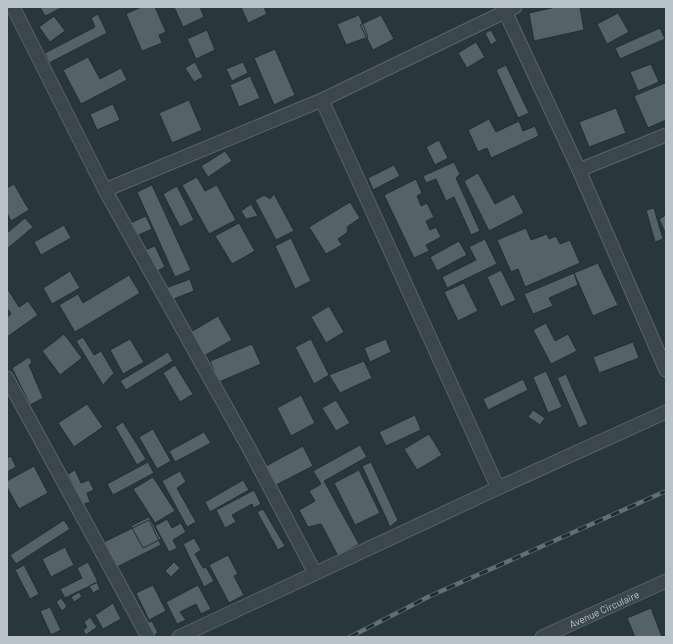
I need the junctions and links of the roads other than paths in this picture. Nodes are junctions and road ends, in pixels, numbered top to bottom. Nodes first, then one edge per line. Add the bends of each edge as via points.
1 (13, 7) edge
2 (508, 8) edge
3 (322, 100) junction
4 (666, 135) edge
5 (579, 170) junction
6 (105, 190) junction
7 (666, 370) edge
8 (7, 378) edge
9 (666, 412) edge
10 (498, 488) junction
11 (315, 573) junction
12 (666, 581) edge
13 (148, 637) edge
14 (179, 637) edge
15 (542, 637) edge

1 - 6 street
2 - 3 street
2 - 5 street
3 - 6 street
3 - 10 street
4 - 5 street
5 - 7 street
6 - 11 street via 250,450
8 - 13 street
9 - 10 street
10 - 11 street
11 - 14 street
12 - 15 street, Avenue Circulaire

